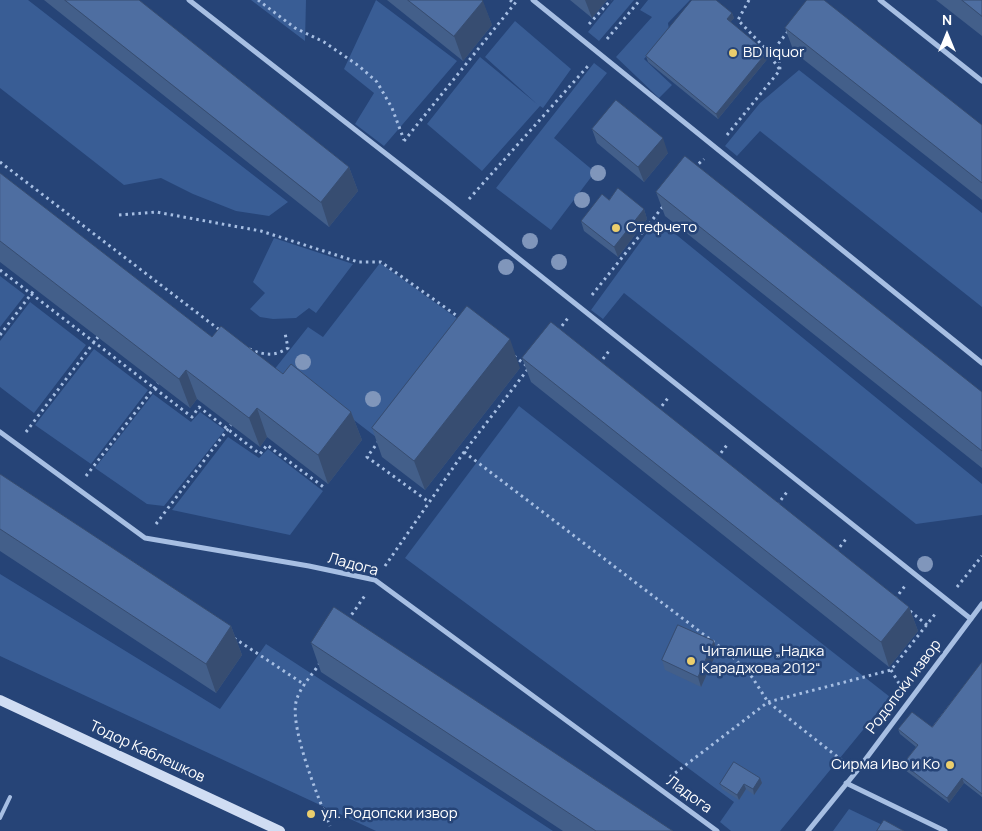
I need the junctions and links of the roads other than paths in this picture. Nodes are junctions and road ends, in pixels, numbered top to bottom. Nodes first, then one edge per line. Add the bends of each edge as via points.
1 (189, 0) edge
2 (533, 0) edge
3 (880, 0) edge
4 (982, 80) edge
5 (982, 363) edge
6 (0, 432) edge
7 (982, 604) edge
8 (971, 619) junction
9 (0, 700) edge
10 (846, 783) junction
11 (10, 797) dead end
12 (0, 818) edge
13 (280, 831) edge
14 (717, 831) edge
15 (808, 831) edge
16 (945, 831) edge

1 - 8 street
2 - 5 street
3 - 4 street
6 - 14 street, Ладога via 145,538 375,580
7 - 8 street, Родопски извор
8 - 10 street, Родопски извор
9 - 13 main road, Тодор Каблешков
10 - 15 street, Родопски извор
10 - 16 street
11 - 12 lane

